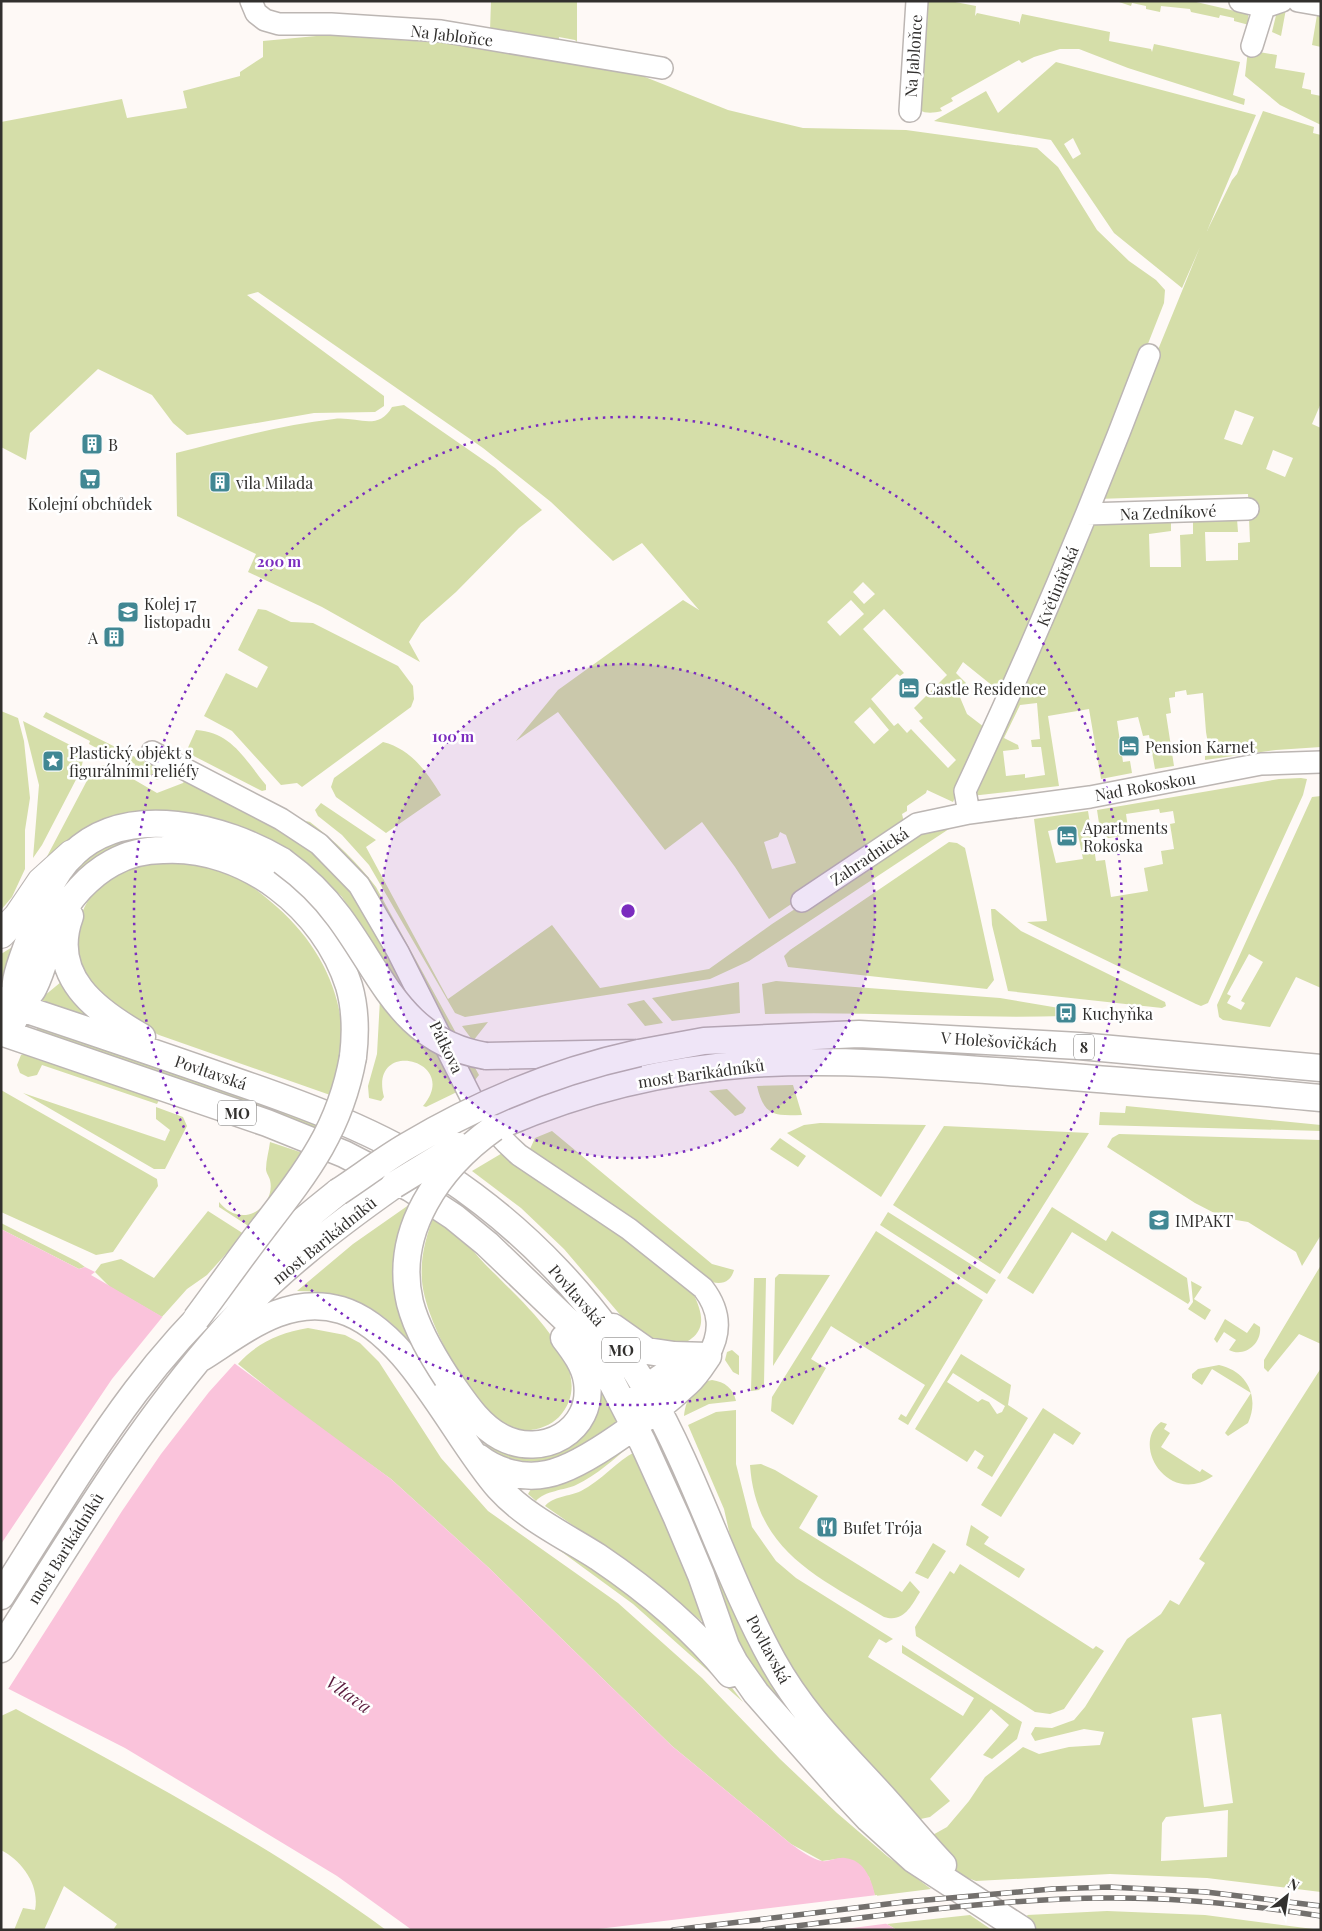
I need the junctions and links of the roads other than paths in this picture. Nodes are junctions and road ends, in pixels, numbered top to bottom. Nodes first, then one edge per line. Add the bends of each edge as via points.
1 (251, 1) edge
2 (917, 1) edge
3 (1240, 1) edge
4 (1298, 1) edge
5 (1271, 3) edge
6 (1321, 5) edge
7 (1252, 46) dead end
8 (662, 68) dead end
9 (910, 111) dead end
10 (1149, 355) dead end
11 (1248, 509) dead end
12 (1087, 514) junction
13 (152, 752) dead end
14 (1321, 762) edge
15 (969, 813) junction
16 (72, 854) junction
17 (275, 871) junction
18 (88, 881) junction
19 (802, 901) dead end
20 (1, 934) edge
21 (10, 1004) edge
22 (5, 1034) edge
23 (767, 1036) joint
24 (639, 1054) junction
25 (804, 1062) joint
26 (190, 1065) junction
27 (1321, 1068) edge
28 (1321, 1098) edge
29 (494, 1128) junction
30 (537, 1292) junction
31 (594, 1313) junction
32 (196, 1319) junction
33 (708, 1356) junction
34 (200, 1358) junction
35 (438, 1384) junction
36 (652, 1398) junction
37 (634, 1426) junction
38 (472, 1452) junction
39 (1, 1596) edge
40 (1, 1649) edge
41 (816, 1762) junction
42 (974, 1898) junction
43 (1022, 1930) edge

1 - 8 street, Na Jabloňce via 256,13 279,24 441,31
2 - 9 street, Na Jabloňce
3 - 5 street
4 - 6 street
5 - 7 street
10 - 12 street, Květinářská
11 - 12 street, Na Zedníkové
12 - 15 street, Květinářská via 1036,637 965,791
13 - 33 street, Pátkova via 281,819 319,844 359,885 488,1124 519,1155 629,1229 703,1288 717,1316 716,1337
14 - 15 street, Nad Rokoskou via 1261,764 1090,796
15 - 19 street, Zahradnická via 917,824
16 - 17 main road via 117,830 166,824 194,826 254,845
16 - 20 highway via 41,882
16 - 21 main road via 52,882 36,916 16,982 15,997
17 - 18 main road via 199,852 170,849 126,856 112,862
17 - 24 main road, bridge via 304,878 329,903 387,991 411,1018 433,1036 473,1054 492,1057
17 - 32 main road, bridge via 327,940 348,984 355,1014 353,1057 345,1096 316,1156
18 - 21 main road via 60,916 28,998
18 - 26 main road via 66,930 67,958 77,985 94,1007 106,1016
21 - 22 main road
21 - 26 main road, Povltavská / MO
22 - 30 main road, Povltavská / MO via 266,1123 365,1164 454,1217
23 - 24 main road, most Barikádníků / 8 via 704,1041
23 - 27 main road, V Holešovičkách / 8 via 904,1035 1089,1047
24 - 32 main road, most Barikádníků / 8, bridge via 604,1061 531,1085 460,1117 405,1147 310,1215 258,1259
25 - 28 main road, V Holešovičkách / 8 via 959,1069
25 - 29 main road, most Barikádníků / 8 via 724,1066 640,1080 554,1105
26 - 31 main road, Povltavská / MO via 338,1120 441,1173 524,1237
29 - 34 main road, most Barikádníků / 8, bridge via 394,1185 330,1232 253,1300
29 - 35 main road, bridge via 463,1152 438,1180 417,1220 408,1251 407,1280 411,1304
30 - 35 main road via 586,1376 586,1403 572,1429 554,1441 539,1445 525,1446 509,1441 478,1420
30 - 37 main road, Povltavská via 582,1335 603,1365
31 - 33 main road via 647,1351
31 - 36 main road, Povltavská / MO
32 - 39 main road, most Barikádníků / 8 via 112,1425
33 - 36 main road via 680,1366
34 - 35 main road via 276,1313 301,1307 326,1307 351,1313 379,1330
34 - 40 main road, most Barikádníků / 8 via 110,1477
35 - 38 main road
36 - 37 main road via 636,1401
36 - 42 main road, Povltavská via 688,1467 755,1625 785,1681 823,1734
37 - 38 main road via 577,1464 542,1475 501,1470
37 - 41 main road, Povltavská via 701,1575 735,1663
38 - 41 main road via 499,1488 516,1503 618,1571 674,1615 706,1645 757,1705
41 - 42 main road, Povltavská via 869,1819 913,1858
42 - 43 main road, Povltavská

